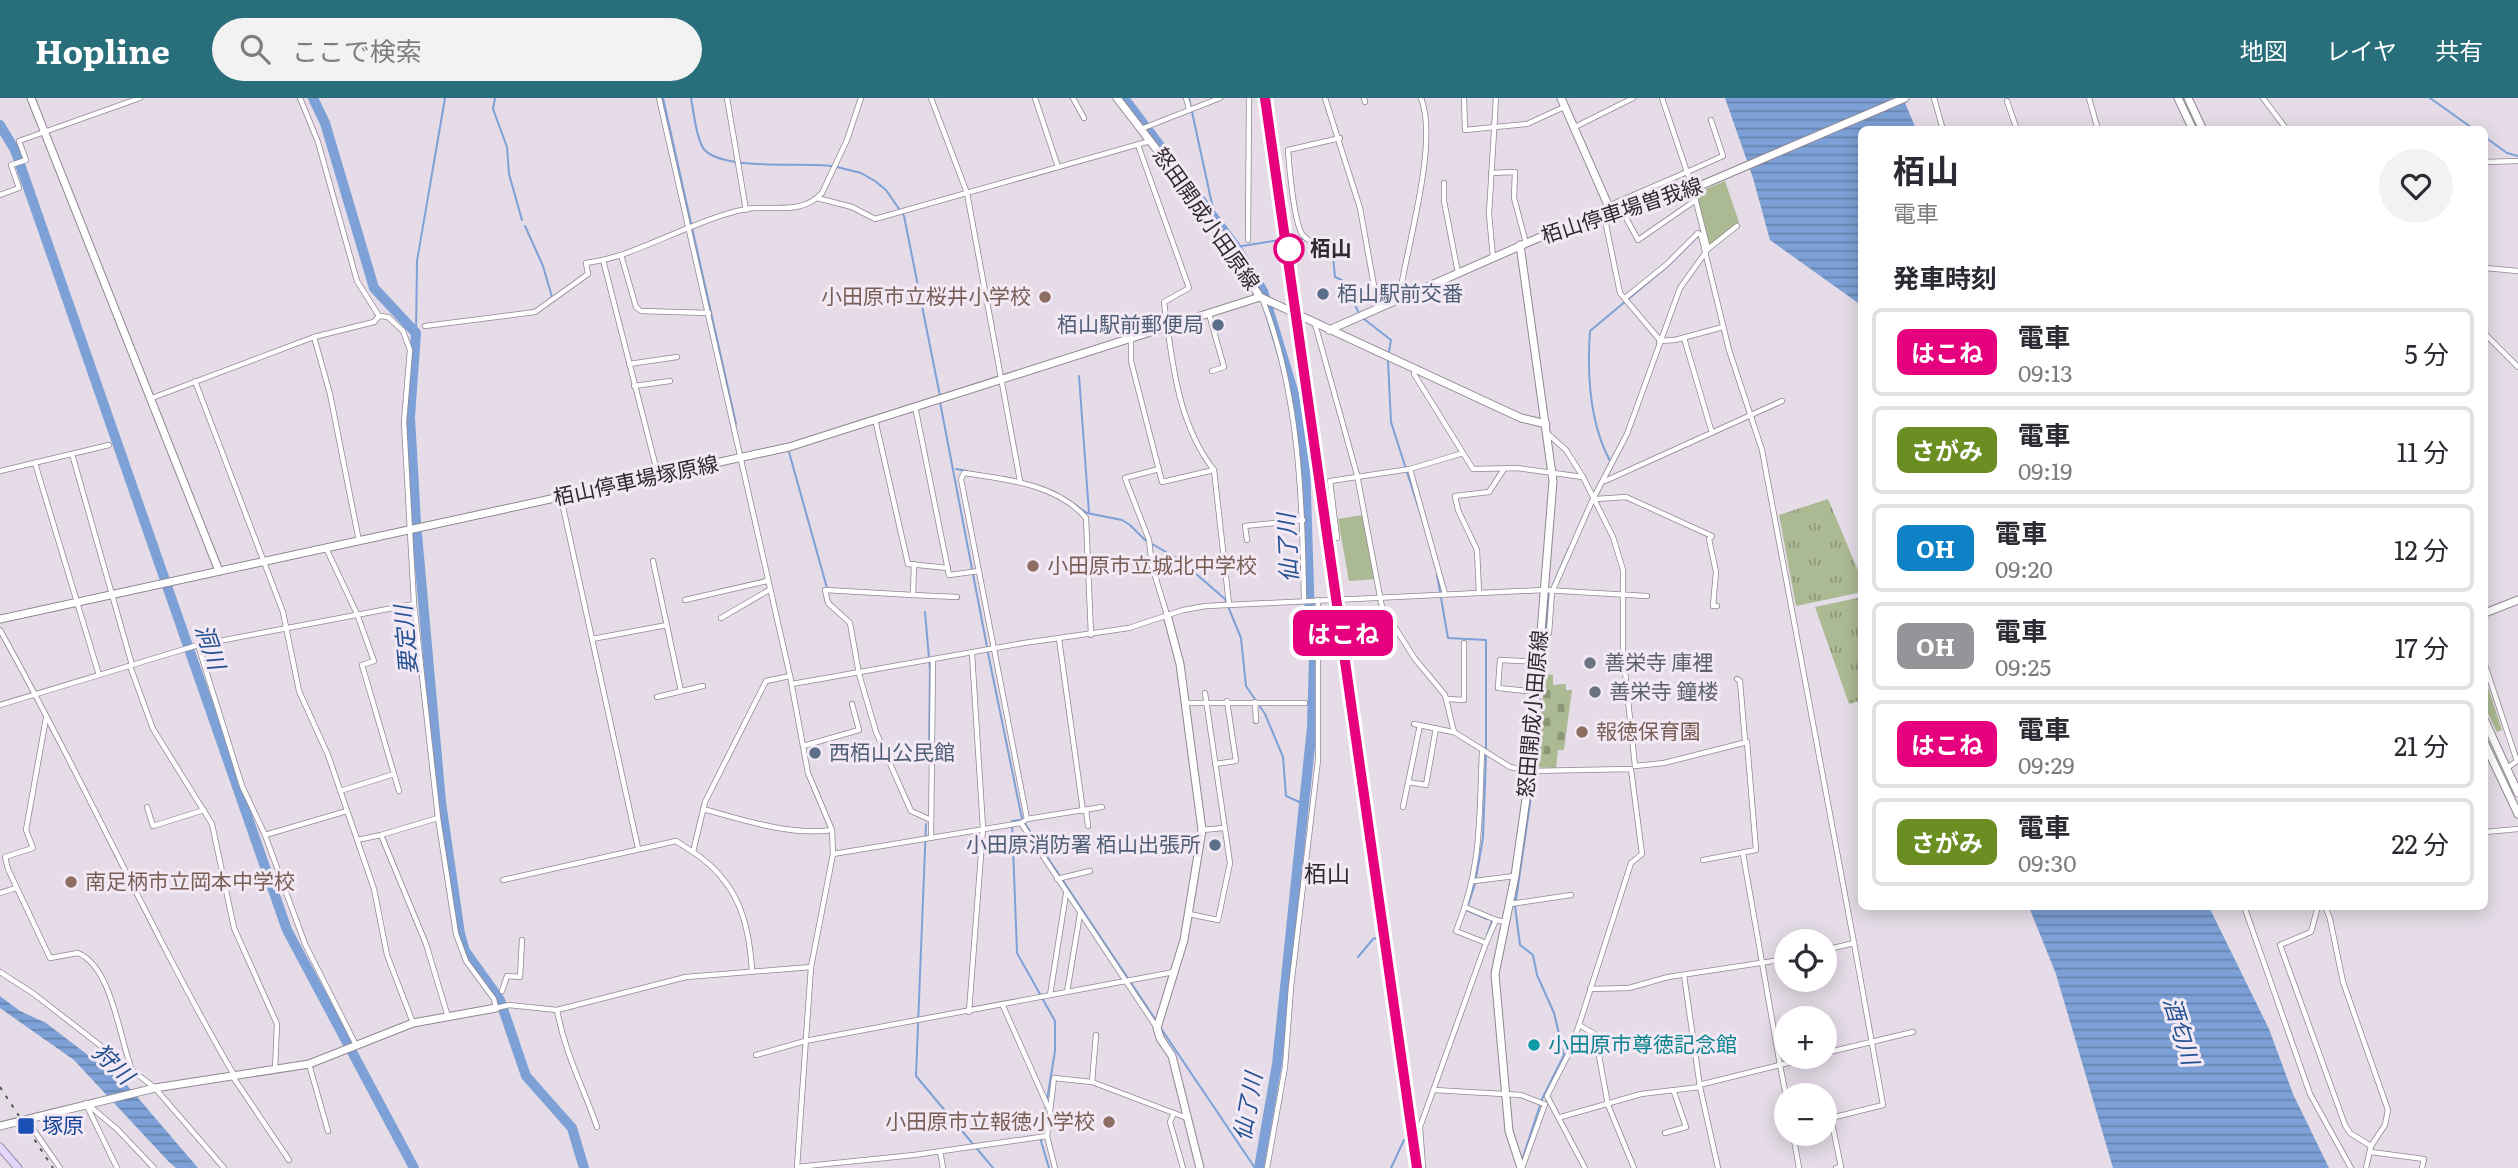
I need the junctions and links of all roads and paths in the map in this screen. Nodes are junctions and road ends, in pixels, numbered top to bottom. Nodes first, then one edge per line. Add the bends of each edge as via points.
1 (31, 98) edge
2 (140, 98) edge
3 (300, 98) edge
4 (659, 98) edge
5 (727, 98) edge
6 (861, 98) edge
7 (931, 98) edge
8 (1035, 98) edge
9 (1073, 98) edge
10 (1118, 98) edge
11 (1186, 98) edge
12 (1220, 98) edge
13 (1249, 98) edge
14 (1325, 98) edge
15 (1421, 98) edge
16 (1464, 98) edge
17 (1496, 98) edge
18 (1561, 98) edge
19 (1633, 98) edge
20 (1662, 98) edge
21 (1905, 98) edge
22 (1934, 98) edge
23 (2089, 98) edge
24 (2178, 98) edge
25 (2188, 98) edge
26 (2263, 98) edge
27 (2007, 102) dead end
28 (1564, 107) junction
29 (1189, 109) junction
30 (1084, 118) dead end
31 (1711, 120) dead end
32 (1941, 126) edge
33 (2016, 126) edge
34 (2097, 126) edge
35 (2191, 126) edge
36 (2201, 126) edge
37 (2284, 126) edge
38 (1493, 127) junction
39 (1142, 128) junction
40 (1572, 128) junction
41 (47, 132) junction
42 (1340, 138) junction
43 (1151, 141) junction
44 (1138, 145) junction
45 (2518, 161) edge
46 (2488, 162) edge
47 (1058, 167) junction
48 (1687, 172) junction
49 (1491, 173) junction
50 (1444, 183) dead end
51 (1692, 184) dead end
52 (967, 193) junction
53 (0, 195) edge
54 (817, 198) junction
55 (746, 210) junction
56 (1608, 212) junction
57 (1623, 212) junction
58 (1737, 226) dead end
59 (691, 228) junction
60 (1703, 234) junction
61 (1248, 240) dead end
62 (1523, 244) junction
63 (1320, 247) dead end
64 (1707, 251) junction
65 (621, 255) junction
66 (1493, 257) junction
67 (603, 260) junction
68 (2488, 268) edge
69 (2518, 271) edge
70 (1458, 273) junction
71 (1263, 283) dead end
72 (1255, 288) junction
73 (1261, 298) junction
74 (1625, 298) junction
75 (1399, 299) junction
76 (1378, 308) junction
77 (709, 313) junction
78 (1209, 314) junction
79 (379, 316) junction
80 (1315, 324) junction
81 (425, 326) dead end
82 (1723, 327) junction
83 (1167, 328) junction
84 (1329, 330) junction
85 (314, 337) junction
86 (2488, 337) edge
87 (1131, 338) junction
88 (1684, 338) junction
89 (1659, 340) junction
90 (677, 357) dead end
91 (629, 364) junction
92 (2518, 367) edge
93 (1415, 370) junction
94 (1212, 371) dead end
95 (1001, 379) junction
96 (670, 380) dead end
97 (195, 381) junction
98 (634, 386) junction
99 (152, 398) junction
100 (1782, 401) dead end
101 (915, 406) junction
102 (1750, 415) junction
103 (876, 419) junction
104 (1546, 424) junction
105 (1712, 433) junction
106 (1548, 434) junction
107 (109, 445) dead end
108 (1463, 453) junction
109 (72, 454) junction
110 (742, 458) junction
111 (35, 463) junction
112 (1504, 468) junction
113 (1158, 469) junction
114 (1410, 469) junction
115 (1214, 470) junction
116 (0, 471) edge
117 (1552, 471) junction
118 (1357, 475) junction
119 (658, 477) junction
120 (1583, 477) junction
121 (1020, 479) junction
122 (1605, 481) junction
123 (1594, 497) junction
124 (561, 498) junction
125 (1303, 520) junction
126 (411, 530) junction
127 (1337, 538) dead end
128 (1247, 540) dead end
129 (359, 541) junction
130 (326, 548) junction
131 (264, 561) junction
132 (653, 561) dead end
133 (914, 564) junction
134 (948, 569) junction
135 (219, 571) junction
136 (979, 571) junction
137 (767, 582) junction
138 (769, 590) junction
139 (1550, 590) junction
140 (1479, 593) junction
141 (1623, 593) junction
142 (1445, 594) junction
143 (113, 595) junction
144 (913, 595) junction
145 (1647, 596) dead end
146 (957, 597) dead end
147 (1380, 597) junction
148 (685, 600) dead end
149 (1304, 600) junction
150 (1316, 600) junction
151 (2518, 600) edge
152 (77, 602) junction
153 (414, 604) junction
154 (1229, 604) junction
155 (1717, 606) dead end
156 (2488, 612) edge
157 (356, 614) junction
158 (1167, 615) junction
159 (721, 618) dead end
160 (0, 619) edge
161 (667, 625) junction
162 (287, 627) junction
163 (0, 630) edge
164 (1091, 635) junction
165 (592, 639) junction
166 (1059, 639) junction
167 (1465, 643) dead end
168 (198, 645) junction
169 (994, 649) junction
170 (972, 654) junction
171 (933, 660) junction
172 (1539, 662) junction
173 (131, 665) junction
174 (99, 674) junction
175 (859, 674) junction
176 (2488, 674) edge
177 (790, 676) junction
178 (1737, 679) dead end
179 (792, 684) junction
180 (703, 686) dead end
181 (681, 691) junction
182 (1537, 692) junction
183 (1205, 693) dead end
184 (36, 694) junction
185 (657, 697) dead end
186 (1447, 699) junction
187 (1227, 701) junction
188 (1206, 702) junction
189 (1254, 702) junction
190 (1185, 703) junction
191 (1305, 703) dead end
192 (852, 704) dead end
193 (0, 705) edge
194 (46, 716) junction
195 (1256, 721) dead end
196 (2488, 727) edge
197 (1436, 729) junction
198 (1454, 733) junction
199 (1745, 741) junction
200 (803, 746) junction
201 (2488, 750) edge
202 (1482, 752) junction
203 (1215, 764) junction
204 (1633, 767) junction
205 (2507, 768) junction
206 (1530, 771) junction
207 (394, 774) junction
208 (1408, 782) junction
209 (340, 791) junction
210 (399, 792) dead end
211 (2518, 793) edge
212 (147, 807) dead end
213 (1102, 807) dead end
214 (1403, 807) dead end
215 (204, 810) junction
216 (703, 810) junction
217 (347, 811) junction
218 (1085, 811) junction
219 (2518, 814) edge
220 (438, 818) junction
221 (1027, 819) junction
222 (931, 820) junction
223 (1019, 823) junction
224 (1088, 826) dead end
225 (983, 828) junction
226 (1224, 828) junction
227 (832, 830) junction
228 (1202, 830) junction
229 (2518, 830) edge
230 (2488, 832) edge
231 (265, 835) junction
232 (381, 835) junction
233 (931, 836) junction
234 (357, 840) junction
235 (638, 848) junction
236 (693, 852) junction
237 (833, 854) junction
238 (1743, 854) junction
239 (1703, 860) dead end
240 (1090, 872) dead end
241 (1515, 876) junction
242 (1057, 879) junction
243 (503, 880) dead end
244 (1474, 881) junction
245 (16, 888) junction
246 (0, 893) edge
247 (1066, 893) junction
248 (1571, 895) dead end
249 (1509, 904) junction
250 (1465, 907) junction
251 (2245, 910) edge
252 (2317, 910) edge
253 (2321, 910) edge
254 (2326, 910) edge
255 (2317, 913) junction
256 (1080, 914) junction
257 (1188, 914) junction
258 (1496, 920) junction
259 (1506, 922) junction
260 (522, 940) dead end
261 (1486, 943) junction
262 (1854, 943) junction
263 (1837, 947) edge
264 (1774, 961) edge
265 (1760, 964) junction
266 (811, 967) junction
267 (752, 971) junction
268 (0, 972) edge
269 (1175, 972) junction
270 (1684, 975) junction
271 (1126, 981) junction
272 (1590, 989) junction
273 (502, 991) dead end
274 (1067, 992) junction
275 (1050, 995) junction
276 (1003, 1006) junction
277 (496, 1008) junction
278 (557, 1010) junction
279 (970, 1012) junction
280 (448, 1017) junction
281 (413, 1023) junction
282 (1158, 1024) junction
283 (1579, 1025) junction
284 (1913, 1032) dead end
285 (1096, 1035) dead end
286 (1774, 1035) edge
287 (805, 1041) junction
288 (1872, 1042) junction
289 (356, 1045) junction
290 (1837, 1050) edge
291 (757, 1055) dead end
292 (309, 1064) junction
293 (1774, 1067) edge
294 (132, 1070) junction
295 (275, 1070) junction
296 (234, 1077) junction
297 (1092, 1082) junction
298 (1700, 1086) junction
299 (151, 1089) junction
300 (1434, 1090) junction
301 (1674, 1092) junction
302 (1547, 1096) junction
303 (1506, 1097) junction
304 (86, 1103) junction
305 (1544, 1104) junction
306 (1608, 1105) junction
307 (1049, 1109) junction
308 (1174, 1113) junction
309 (1560, 1117) junction
310 (1187, 1118) junction
311 (25, 1119) junction
312 (0, 1126) edge
313 (597, 1128) dead end
314 (328, 1131) dead end
315 (1665, 1133) dead end
316 (1047, 1136) junction
317 (1795, 1146) edge
318 (0, 1147) edge
319 (2371, 1149) junction
320 (940, 1151) junction
321 (289, 1160) dead end
322 (863, 1161) junction
323 (835, 1166) edge
324 (1520, 1166) edge
325 (18, 1168) edge
326 (60, 1168) edge
327 (117, 1168) edge
328 (154, 1168) edge
329 (224, 1168) edge
330 (797, 1168) edge
331 (864, 1168) edge
332 (943, 1168) edge
333 (1055, 1168) edge
334 (1183, 1168) edge
335 (1200, 1168) edge
336 (1267, 1168) edge
337 (1423, 1168) edge
338 (1585, 1168) edge
339 (1633, 1168) edge
340 (1718, 1168) edge
341 (1799, 1168) edge
342 (1836, 1168) edge
343 (2351, 1168) edge
344 (2366, 1168) edge
345 (2422, 1168) edge

1 - 41 main road
2 - 41 street
3 - 79 street via 318,142 357,281
4 - 59 street
5 - 55 street
6 - 54 street via 847,139
7 - 52 street
8 - 47 street
9 - 30 street
10 - 39 main road, 怒田開成小田原線
11 - 29 street
12 - 29 street
13 - 61 street
14 - 42 street
15 - 75 street via 1425,154
16 - 38 street via 1465,130
17 - 38 street
18 - 28 main road
19 - 40 street
20 - 48 street
21 - 57 main road, 栢山停車場曽我線 via 1662,202
22 - 32 street
23 - 34 street
24 - 35 main road
25 - 36 main road
26 - 37 street
27 - 33 street
28 - 38 street via 1527,124
28 - 40 main road
29 - 39 street
31 - 48 street via 1723,156
38 - 49 street
39 - 43 main road, 怒田開成小田原線
40 - 56 main road
41 - 53 street via 19,141 26,160 11,165 19,188
41 - 99 main road
42 - 63 street via 1288,150 1299,228 1303,237
42 - 76 street via 1360,208
43 - 44 street
43 - 72 main road, 怒田開成小田原線
44 - 47 street
44 - 83 street via 1189,288 1164,302
45 - 46 street
47 - 52 street
48 - 51 street
48 - 56 street
49 - 62 street via 1515,172 1514,198
49 - 66 street
50 - 70 street
52 - 54 street via 875,219
52 - 95 street
54 - 55 street via 799,206
55 - 59 street
56 - 57 main road, 栢山停車場曽我線
56 - 62 main road, 栢山停車場曽我線
56 - 74 street via 1616,284
57 - 60 street via 1638,240 1695,197
58 - 64 street
59 - 65 street
59 - 77 street
60 - 64 street
60 - 74 street via 1698,233
62 - 66 main road
62 - 104 main road, 栢山停車場曽我線
64 - 82 street
64 - 89 street via 1680,288
65 - 67 street
65 - 77 street via 641,311
66 - 70 main road
67 - 81 street via 586,264 588,274 535,312
67 - 91 street
68 - 69 street
70 - 75 main road
71 - 72 street
72 - 73 main road, 怒田開成小田原線
73 - 78 main road, 栢山停車場塚原線
73 - 80 main road, 怒田開成小田原線
73 - 125 street via 1288,393
74 - 89 street
75 - 76 main road
76 - 84 main road
77 - 110 street
78 - 83 main road, 栢山停車場塚原線
78 - 94 street via 1224,367
79 - 85 street via 374,322
79 - 126 street via 388,317 402,331 411,350 404,422
80 - 84 main road, 怒田開成小田原線
80 - 118 street
82 - 88 street
82 - 102 street
83 - 87 main road, 栢山停車場塚原線
83 - 115 street via 1183,414
84 - 93 main road, 怒田開成小田原線
85 - 97 street
85 - 129 street
86 - 92 street
87 - 95 main road, 栢山停車場塚原線
87 - 113 street via 1131,361
88 - 89 street
88 - 105 street
89 - 122 street via 1627,434
90 - 91 street
91 - 98 street
93 - 104 main road, 怒田開成小田原線 via 1521,418
93 - 108 street via 1413,374
95 - 101 main road, 栢山停車場塚原線
95 - 121 street
96 - 98 street
97 - 99 street
97 - 131 street
98 - 119 street
99 - 135 main road
100 - 102 street
101 - 103 main road, 栢山停車場塚原線
101 - 134 street
102 - 105 street
102 - 262 street via 1762,450
103 - 110 main road, 栢山停車場塚原線
103 - 133 street via 908,564
104 - 106 main road, 怒田開成小田原線
105 - 122 street
106 - 117 main road, 怒田開成小田原線
106 - 120 street via 1566,450
107 - 109 street
108 - 112 street via 1472,469
108 - 114 street
109 - 111 street
109 - 143 street
110 - 119 main road, 栢山停車場塚原線
110 - 137 street
111 - 116 street
111 - 152 street
112 - 117 street
112 - 140 street via 1489,492 1455,496 1477,550
113 - 115 street via 1162,482
113 - 158 street via 1125,478
114 - 118 street
114 - 142 street
115 - 154 street
117 - 120 street
117 - 139 main road, 怒田開成小田原線
118 - 127 street via 1329,482
118 - 147 street
119 - 124 main road, 栢山停車場塚原線
120 - 123 street
121 - 136 street via 964,473 961,479
121 - 164 street via 1054,495 1086,518
122 - 123 street
123 - 139 street
123 - 141 street via 1618,548
123 - 155 street via 1626,497 1712,536 1717,572 1713,606
124 - 126 main road, 栢山停車場塚原線
124 - 165 street
125 - 128 street via 1245,526
125 - 149 street
126 - 129 main road, 栢山停車場塚原線
126 - 153 street
129 - 130 main road, 栢山停車場塚原線
130 - 131 main road, 栢山停車場塚原線
130 - 157 street
131 - 135 main road, 栢山停車場塚原線
131 - 162 street
132 - 161 street
133 - 134 street
133 - 144 street
134 - 136 street via 948,575
135 - 143 main road, 栢山停車場塚原線
136 - 169 street
137 - 138 street
137 - 148 street
138 - 159 street
138 - 177 street
139 - 140 street
139 - 141 street
139 - 172 main road, 怒田開成小田原線
140 - 142 street
141 - 145 street
141 - 204 street
142 - 147 street
143 - 152 main road, 栢山停車場塚原線
143 - 173 street
144 - 146 street
144 - 175 street via 825,590 828,603 850,623
147 - 150 street
147 - 186 street via 1399,636
149 - 150 street
149 - 154 street
150 - 336 street via 1318,760 1285,1067
151 - 156 main road
152 - 160 main road, 栢山停車場塚原線
152 - 174 street
153 - 157 street
153 - 220 street
154 - 158 street
157 - 162 street
157 - 207 street via 374,661 362,665
158 - 164 street
158 - 190 main road
161 - 165 street
161 - 181 street
162 - 168 street
162 - 209 street via 299,691
163 - 184 street
164 - 166 street
165 - 235 street
166 - 169 street
166 - 218 street
167 - 186 street via 1465,700
168 - 173 street
168 - 231 street via 242,786
169 - 170 street
169 - 221 street
170 - 171 street
170 - 225 street
171 - 175 street
171 - 222 street
172 - 182 main road, 怒田開成小田原線
172 - 182 street via 1500,660 1498,688
173 - 174 street
173 - 215 street via 153,729
174 - 184 street
175 - 179 street
175 - 222 street via 876,733 903,797 911,811
176 - 205 street via 2516,761
177 - 179 street
177 - 216 street via 766,681
178 - 199 street
179 - 200 street
180 - 181 street
181 - 185 street
182 - 206 main road, 怒田開成小田原線
183 - 188 street
184 - 193 street
184 - 194 street
186 - 198 street
187 - 188 street
187 - 189 street
187 - 203 street via 1236,761
188 - 190 street
188 - 203 street
189 - 191 street
189 - 195 street
190 - 228 main road
192 - 200 street via 859,730
194 - 245 street via 26,830 33,848 5,857
194 - 296 street
196 - 205 main road
197 - 198 street
197 - 208 street via 1426,785
197 - 208 street via 1417,724
198 - 202 street
199 - 204 street
199 - 238 street via 1756,850
200 - 227 street via 808,773
201 - 219 main road
202 - 206 street via 1510,767
202 - 244 street
203 - 226 street
204 - 206 street
204 - 272 street via 1642,854 1631,863
205 - 211 main road
206 - 241 main road, 怒田開成小田原線
207 - 209 street
207 - 210 street
208 - 214 street
209 - 217 street
212 - 215 street via 153,826
213 - 218 street
215 - 295 street via 212,824 234,928 277,1024
216 - 227 street via 757,824
216 - 236 street
217 - 231 street
217 - 234 street
218 - 221 street
218 - 224 street
220 - 232 street
220 - 277 street via 460,947
221 - 223 street
222 - 233 street
223 - 225 street
223 - 242 street
225 - 233 street
225 - 279 street
226 - 228 street
226 - 257 street via 1230,863 1218,920
227 - 237 street
228 - 257 main road
229 - 230 street
231 - 289 street via 305,944
232 - 234 street
232 - 280 street via 426,944
233 - 237 street
234 - 281 street via 374,889 387,955
235 - 236 street via 676,841
235 - 243 street
236 - 267 street via 718,870 745,918
237 - 266 street
238 - 239 street
238 - 265 street
240 - 242 street
241 - 244 street
241 - 249 main road, 怒田開成小田原線
242 - 247 street
244 - 250 street
245 - 246 street
245 - 294 street via 50,958 78,953 94,963 108,991
247 - 256 street
247 - 275 street
248 - 249 street
249 - 259 main road, 怒田開成小田原線
250 - 258 street
250 - 261 street via 1456,931
251 - 343 street via 2310,1094
252 - 255 street
253 - 255 street
254 - 319 street via 2343,982 2388,1110
255 - 319 street via 2311,932 2280,945 2344,1125
256 - 271 street
256 - 274 street
257 - 269 main road
258 - 259 street
258 - 261 street
259 - 303 main road, 怒田開成小田原線 via 1495,981
260 - 273 street via 520,977 507,976
261 - 300 street
262 - 263 street
262 - 288 street
264 - 265 street
265 - 270 street
265 - 286 street
266 - 267 street
266 - 287 street
267 - 278 street via 667,980
268 - 294 street
269 - 271 street
269 - 282 main road
270 - 272 street via 1629,988
270 - 298 street
271 - 274 street
271 - 282 street
272 - 283 street
274 - 275 street
275 - 276 street
276 - 279 street
276 - 307 street
277 - 278 street
277 - 280 main road
278 - 313 street via 564,1046
279 - 287 street
280 - 281 main road
281 - 289 main road
282 - 310 main road via 1160,1038 1172,1056
283 - 302 street
283 - 306 street via 1595,1034
284 - 288 street
285 - 297 street
287 - 291 street
287 - 330 street
288 - 290 street
288 - 342 street via 1883,1105 1831,1118 1841,1167
289 - 292 main road
292 - 295 main road
292 - 314 street
293 - 298 street
294 - 299 street
295 - 296 main road
296 - 299 main road
296 - 321 street
297 - 307 street via 1054,1078
297 - 308 street
298 - 301 street
298 - 340 street
299 - 304 main road
299 - 329 street
300 - 303 street
300 - 337 street via 1420,1127
301 - 306 street via 1641,1094
301 - 315 street via 1686,1128
302 - 305 street
302 - 309 street
303 - 305 street via 1521,1096
303 - 324 main road, 怒田開成小田原線 via 1510,1138
304 - 311 main road
304 - 327 street
304 - 328 street
305 - 324 street
306 - 309 street
306 - 339 street
307 - 316 street
308 - 310 street
308 - 334 street via 1170,1122
309 - 338 street
310 - 335 main road
311 - 312 main road
311 - 326 street
316 - 320 street
316 - 333 street
317 - 341 street
318 - 325 main road
319 - 344 street
319 - 345 street via 2424,1159
320 - 322 street
320 - 332 street
322 - 323 street
322 - 331 street
323 - 330 street

